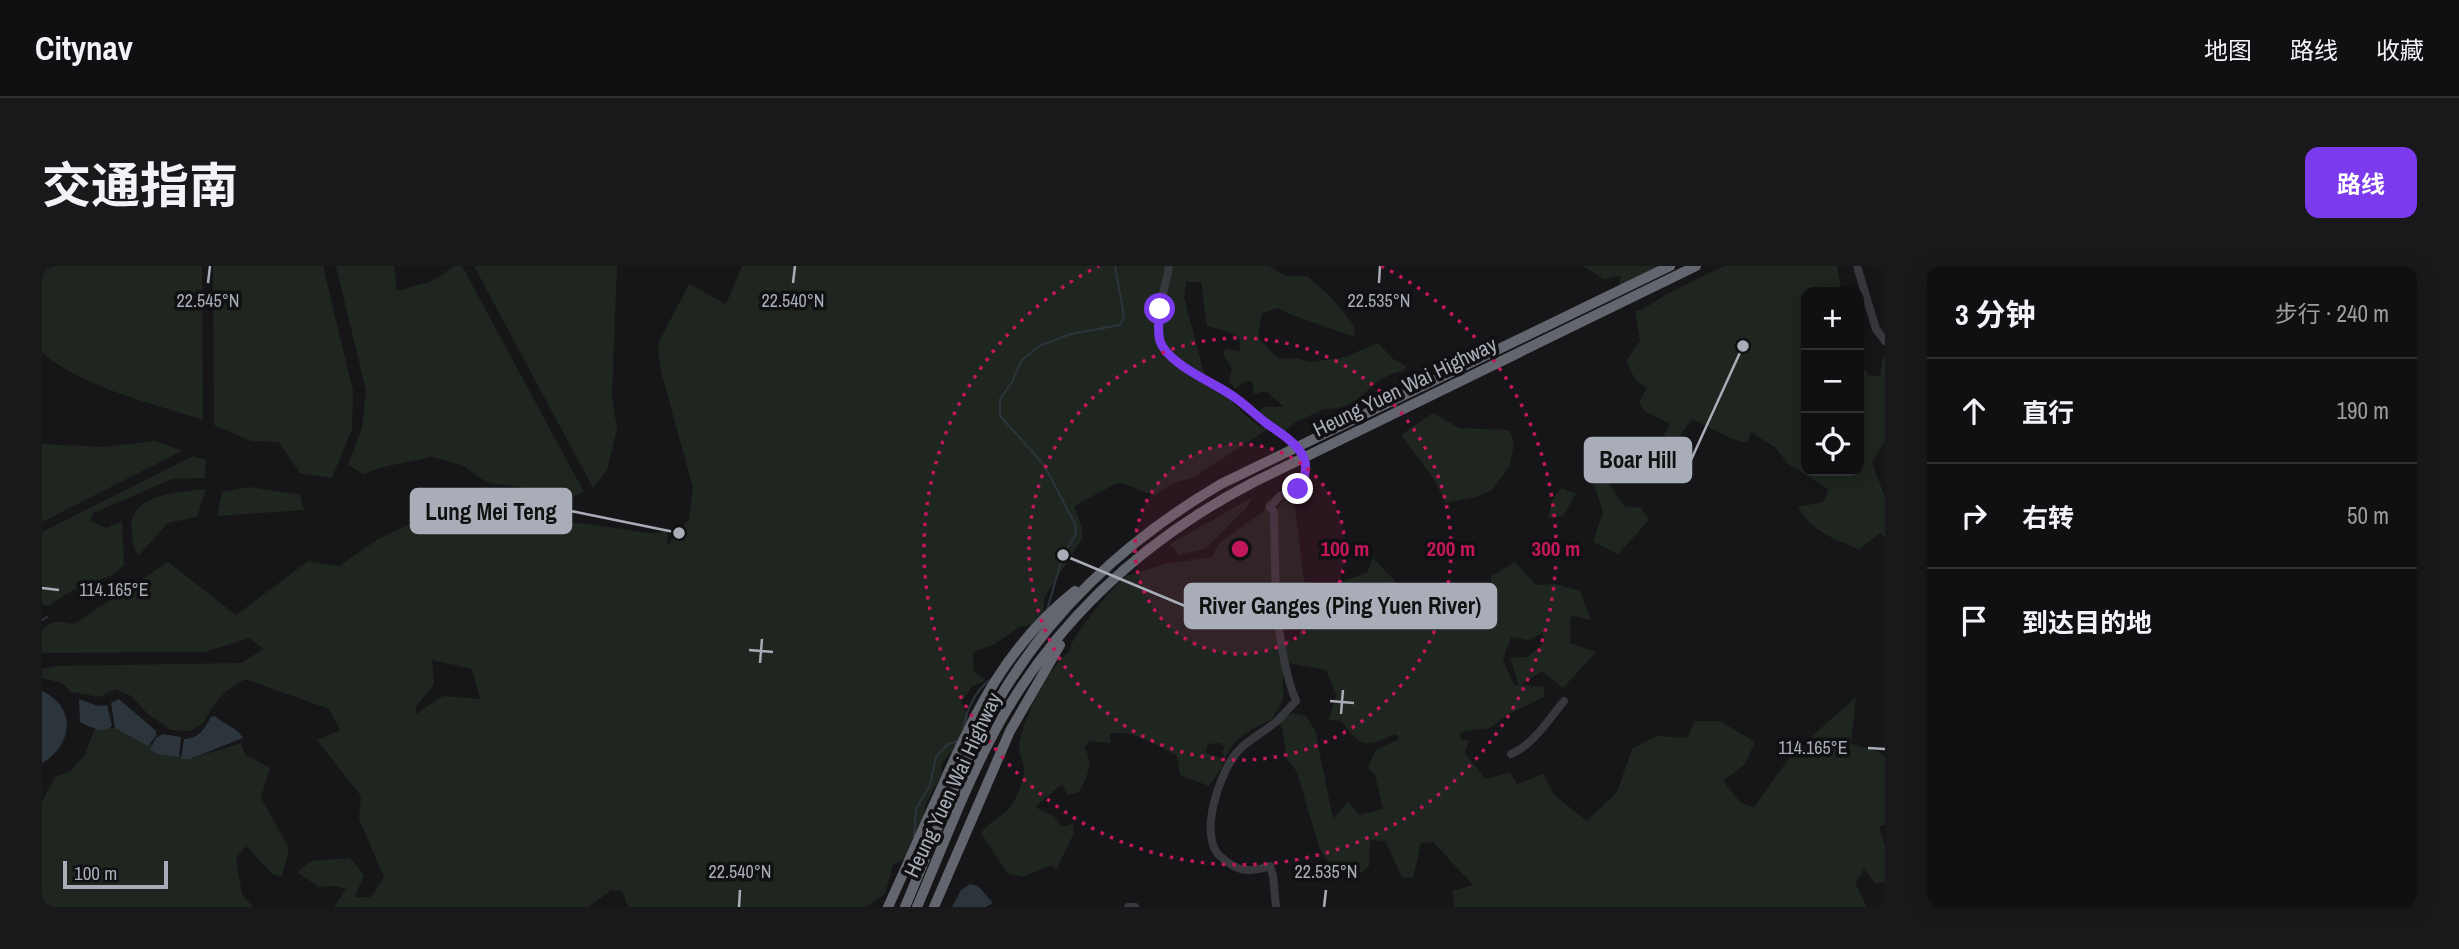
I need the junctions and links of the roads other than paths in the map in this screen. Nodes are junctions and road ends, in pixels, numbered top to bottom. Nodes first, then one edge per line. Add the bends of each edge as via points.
1 (1169, 266) edge
2 (1670, 266) edge
3 (1696, 266) edge
4 (1857, 266) edge
5 (1575, 319) junction
6 (1885, 341) edge
7 (1293, 456) junction
8 (1063, 605) junction
9 (1078, 618) junction
10 (1564, 701) dead end
11 (1511, 754) dead end
12 (888, 907) edge
13 (905, 907) edge
14 (917, 907) edge
15 (934, 907) edge
16 (1128, 907) edge
17 (1135, 907) edge
18 (1276, 907) edge

1 - 18 street via 1158,327 1168,355 1228,392 1287,438 1306,460 1298,489 1280,496 1270,507 1274,512 1284,667 1296,701 1237,753 1219,786 1210,824 1216,853 1233,867 1242,872 1270,866
2 - 5 highway, Heung Yuen Wai Highway
3 - 5 highway, Heung Yuen Wai Highway
4 - 6 street via 1876,330
5 - 7 highway, Heung Yuen Wai Highway
7 - 8 highway, Heung Yuen Wai Highway via 1238,476 1193,501 1116,557
7 - 9 highway, Heung Yuen Wai Highway via 1191,517 1117,574
8 - 12 highway via 1025,637 978,707
8 - 13 highway, Heung Yuen Wai Highway via 991,712
9 - 14 highway, Heung Yuen Wai Highway via 1040,660 1001,720
9 - 15 highway via 1010,731
10 - 11 street via 1541,729
16 - 17 street

